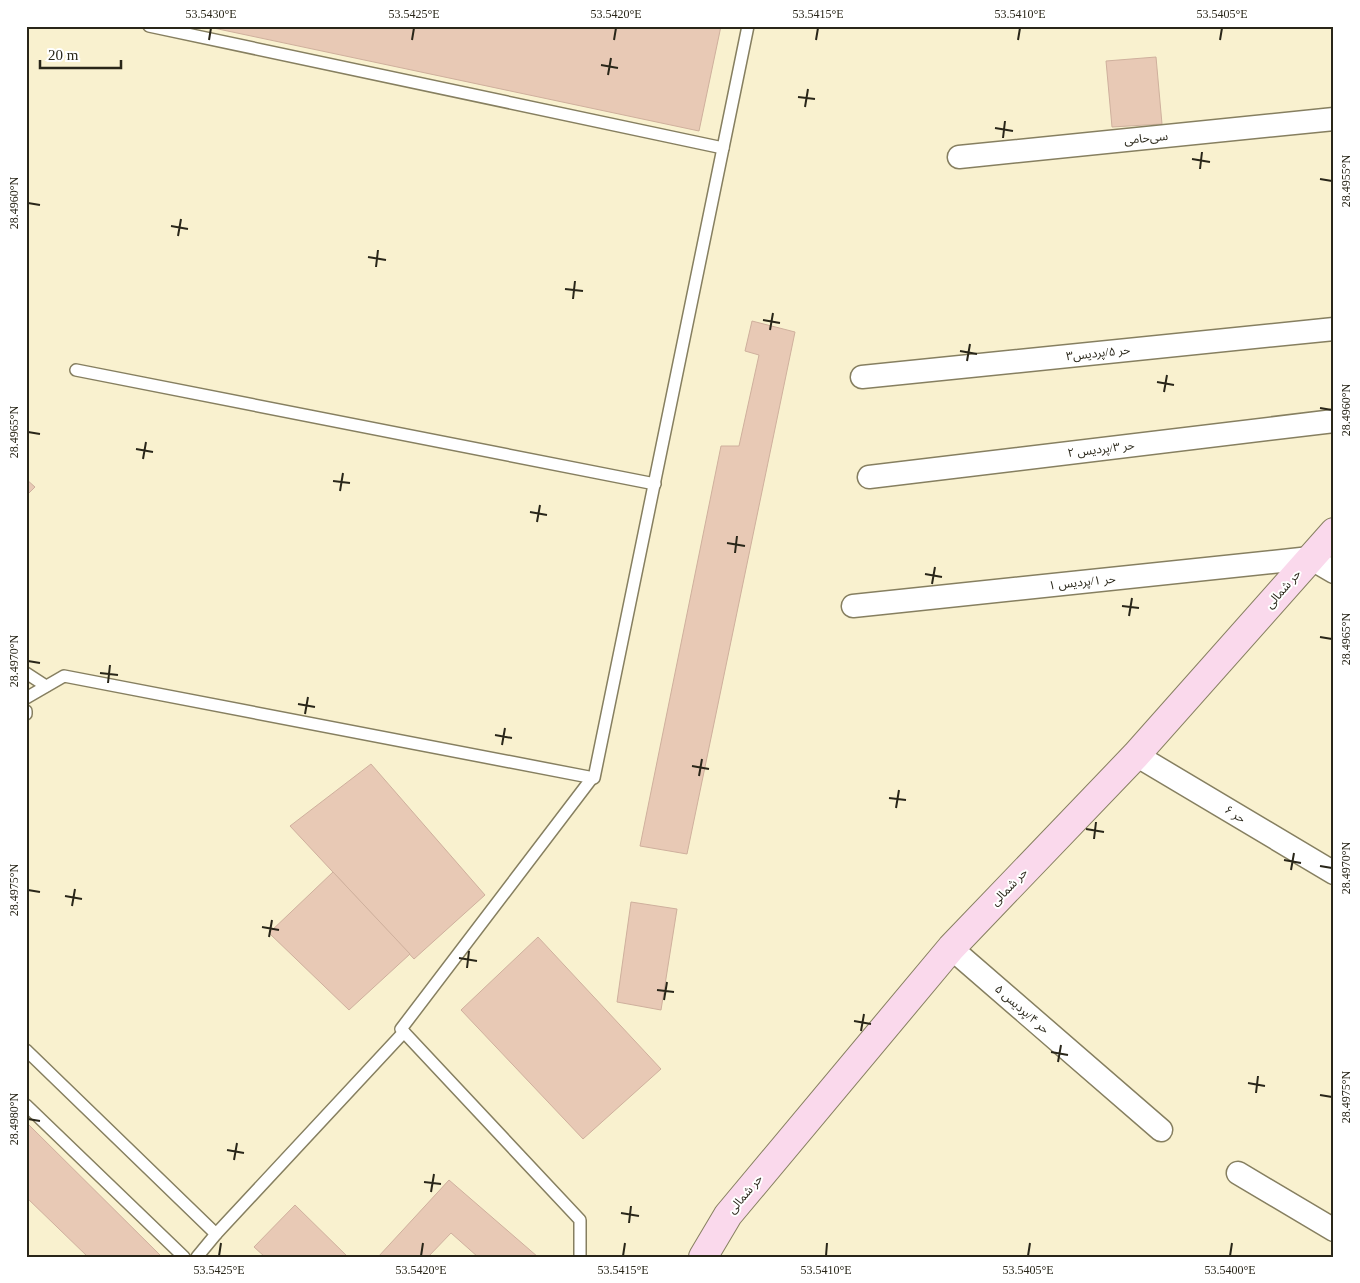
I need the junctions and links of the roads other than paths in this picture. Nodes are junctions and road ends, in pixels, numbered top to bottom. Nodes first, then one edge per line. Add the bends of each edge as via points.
1 (149, 26) edge
2 (748, 26) edge
3 (1334, 119) edge
4 (723, 148) junction
5 (959, 157) dead end
6 (1334, 329) edge
7 (76, 370) dead end
8 (862, 377) dead end
9 (1334, 421) edge
10 (869, 477) dead end
11 (655, 484) junction
12 (1334, 532) edge
13 (1310, 558) junction
14 (1334, 572) edge
15 (853, 606) dead end
16 (26, 673) edge
17 (46, 686) junction
18 (26, 698) edge
19 (1136, 755) junction
20 (592, 778) junction
21 (1334, 873) edge
22 (951, 948) junction
23 (404, 1032) junction
24 (26, 1050) edge
25 (26, 1105) edge
26 (1161, 1130) dead end
27 (1238, 1173) dead end
28 (1334, 1230) edge
29 (216, 1234) junction
30 (202, 1255) edge
31 (184, 1257) edge
32 (580, 1257) edge
33 (703, 1257) edge

1 - 4 lane
2 - 4 lane
3 - 5 street, سی‌حامی
4 - 11 lane
6 - 8 street, حر ۵/پردیس۳
7 - 11 lane
9 - 10 street, حر ۳/پردیس ۲
11 - 20 lane
12 - 13 main road, حر شمالی
13 - 14 street
13 - 15 street, حر ۱/پردیس ۱
13 - 19 main road, حر شمالی
16 - 17 lane
17 - 18 lane
17 - 20 lane via 64,676
19 - 21 street, حر ۶
19 - 22 main road, حر شمالی
20 - 23 lane via 401,1029
22 - 26 street, حر ۴/پردیس ۵
22 - 33 main road, حر شمالی via 728,1215
23 - 29 lane
23 - 32 lane via 580,1220
24 - 29 lane
25 - 31 lane
27 - 28 street
29 - 30 lane

